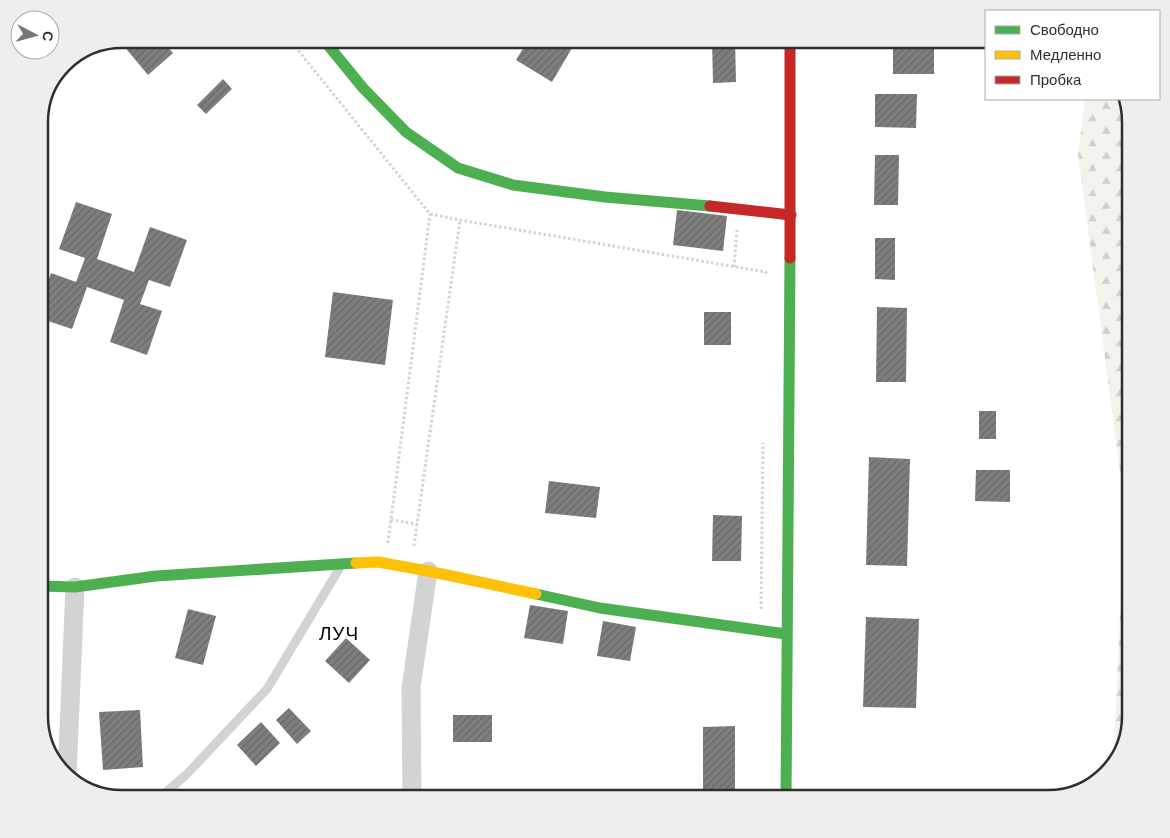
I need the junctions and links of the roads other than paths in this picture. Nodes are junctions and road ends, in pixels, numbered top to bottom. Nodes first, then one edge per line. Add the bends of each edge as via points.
1 (330, 48) edge
2 (790, 48) edge
3 (791, 215) junction
4 (343, 564) junction
5 (420, 569) junction
6 (48, 586) edge
7 (75, 587) junction
8 (786, 634) junction
9 (67, 766) edge
10 (167, 791) edge
11 (412, 791) edge
12 (786, 791) edge

1 - 3 street via 406,132 458,168 513,185
2 - 3 street
3 - 8 street
4 - 5 street via 378,562
4 - 7 street via 156,576
4 - 10 lane via 267,689
5 - 8 street via 600,608
5 - 11 street via 410,688
6 - 7 street
7 - 9 street
8 - 12 street

